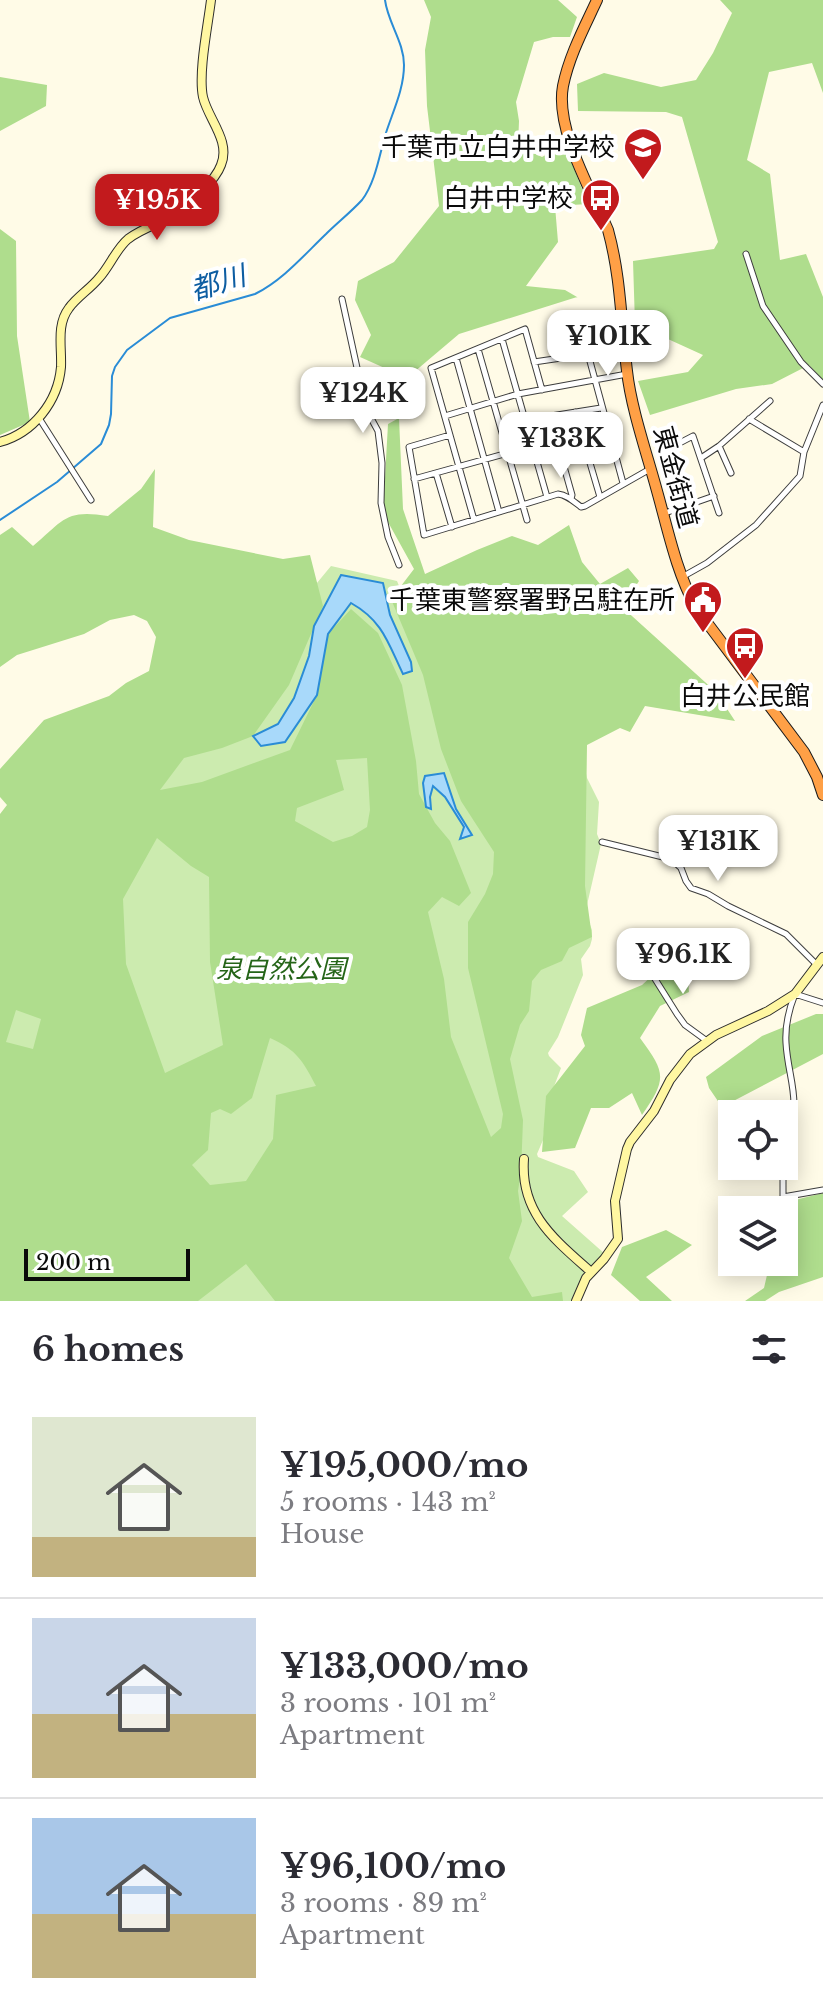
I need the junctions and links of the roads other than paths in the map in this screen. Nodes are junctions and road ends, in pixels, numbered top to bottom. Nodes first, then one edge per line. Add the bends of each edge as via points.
1 (211, 0) edge
2 (597, 0) edge
3 (746, 254) dead end
4 (342, 299) dead end
5 (502, 339) junction
6 (478, 349) junction
7 (456, 358) junction
8 (534, 362) junction
9 (627, 374) junction
10 (594, 380) junction
11 (823, 384) edge
12 (542, 390) junction
13 (518, 394) junction
14 (494, 401) junction
15 (770, 401) dead end
16 (823, 405) edge
17 (470, 408) junction
18 (601, 408) junction
19 (575, 412) junction
20 (445, 416) junction
21 (550, 417) junction
22 (39, 418) junction
23 (749, 419) junction
24 (526, 420) junction
25 (450, 435) junction
26 (0, 442) edge
27 (533, 446) junction
28 (719, 446) junction
29 (804, 452) junction
30 (508, 453) junction
31 (701, 458) junction
32 (485, 459) junction
33 (459, 466) junction
34 (651, 468) junction
35 (436, 473) junction
36 (731, 473) dead end
37 (414, 479) junction
38 (623, 483) junction
39 (714, 496) junction
40 (547, 497) junction
41 (600, 497) junction
42 (571, 499) junction
43 (91, 500) dead end
44 (522, 504) junction
45 (685, 506) junction
46 (499, 512) junction
47 (664, 513) junction
48 (719, 513) dead end
49 (474, 520) junction
50 (527, 520) dead end
51 (452, 527) junction
52 (399, 565) dead end
53 (682, 577) junction
54 (823, 795) edge
55 (602, 842) dead end
56 (820, 960) edge
57 (645, 963) dead end
58 (795, 994) junction
59 (823, 1003) edge
60 (707, 1041) junction
61 (794, 1100) edge
62 (524, 1159) dead end
63 (783, 1180) edge
64 (823, 1190) edge
65 (591, 1272) junction
66 (576, 1301) edge

1 - 22 street via 201,86 221,137 223,162 183,209 124,242 98,280 70,305 62,320 59,379
2 - 9 highway, 東金街道 via 566,72 562,108 570,143 612,245
3 - 11 street via 763,306 801,362
4 - 52 street via 366,409 378,431 381,503
5 - 6 street
5 - 8 street via 525,329
5 - 13 street
6 - 7 street
6 - 14 street
7 - 17 street
7 - 20 street via 431,368
8 - 10 street via 588,354
8 - 12 street
9 - 10 street
9 - 34 highway, 東金街道
10 - 12 street
10 - 18 street
12 - 13 street
13 - 14 street
13 - 24 street
14 - 17 street
14 - 30 street
15 - 23 street
16 - 29 street
17 - 20 street
17 - 32 street
18 - 19 street
18 - 38 street
19 - 21 street
19 - 41 street
20 - 25 street
21 - 24 street
21 - 42 street
22 - 26 street via 21,435
22 - 43 street
23 - 28 street
23 - 29 street
24 - 27 street
25 - 33 street
25 - 37 street via 409,447
27 - 30 street
27 - 40 street
28 - 31 street
28 - 36 street
29 - 53 street via 800,476 756,525
30 - 32 street
30 - 44 street
31 - 39 street
31 - 45 street via 693,436 670,448
32 - 33 street
32 - 46 street
33 - 35 street
33 - 49 street
34 - 38 street
34 - 47 highway, 東金街道
35 - 37 street
35 - 51 street
37 - 51 street via 424,535
38 - 41 street
39 - 45 street
39 - 48 street
40 - 42 street
40 - 44 street
41 - 42 street via 581,507
44 - 46 street
44 - 50 street
45 - 47 street
46 - 49 street
47 - 53 highway, 東金街道
49 - 51 street
53 - 54 highway, 東金街道 via 703,620 804,752
55 - 56 street via 671,859 691,888 786,934
56 - 58 street
57 - 60 street via 685,1025
58 - 59 street
58 - 60 street
58 - 61 street via 786,1035
60 - 65 street via 682,1063 630,1142 615,1201 618,1239
62 - 65 street via 524,1184 537,1217
63 - 64 street via 783,1197
65 - 66 street

